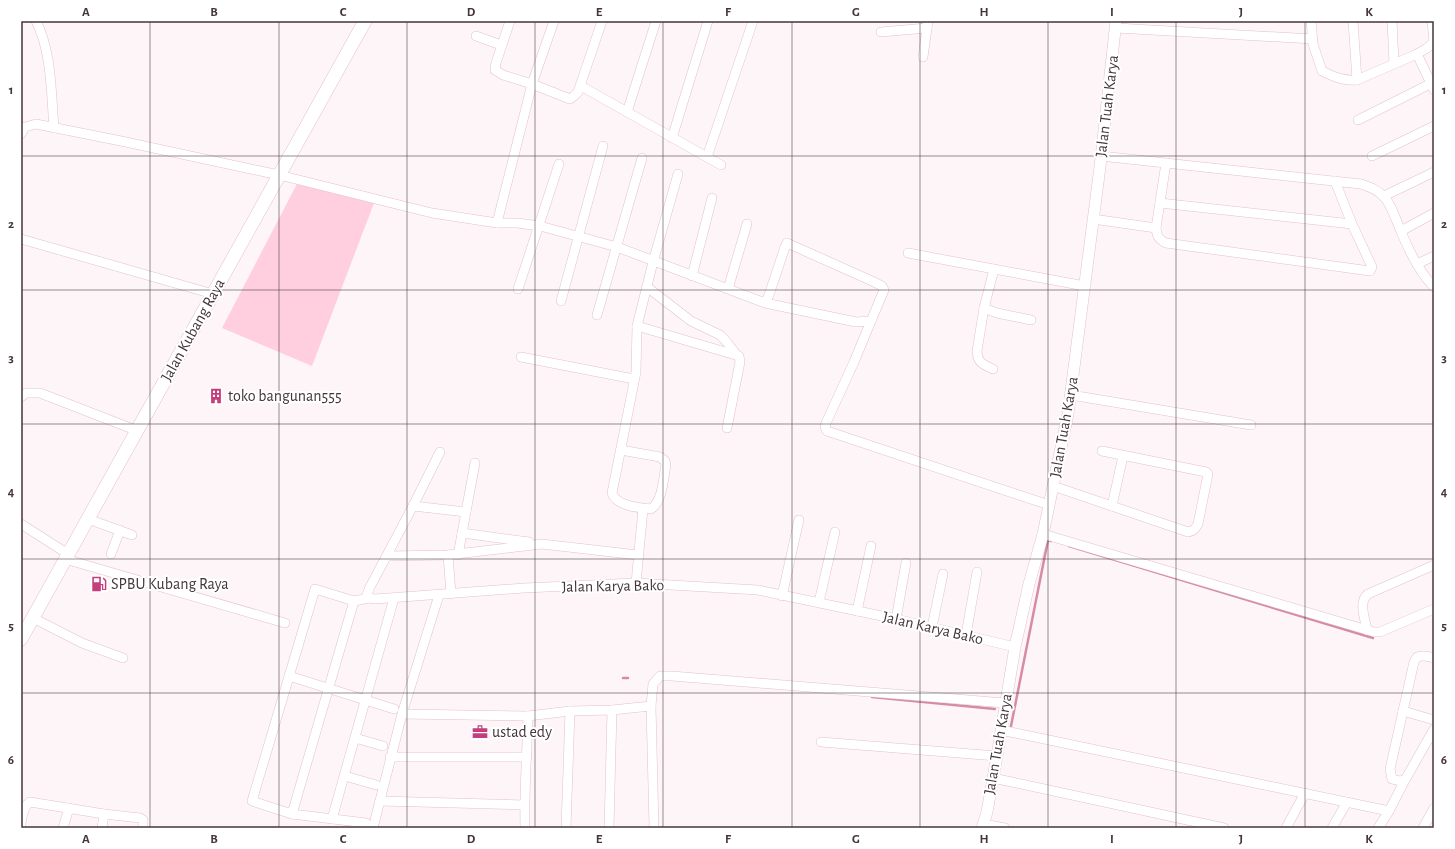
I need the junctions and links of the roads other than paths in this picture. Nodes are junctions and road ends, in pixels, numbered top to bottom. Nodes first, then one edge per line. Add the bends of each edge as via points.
1 (36, 21) edge
2 (366, 21) edge
3 (510, 21) edge
4 (554, 21) edge
5 (602, 21) edge
6 (656, 21) edge
7 (708, 21) edge
8 (753, 21) edge
9 (1311, 21) edge
10 (1354, 21) edge
11 (1392, 21) edge
12 (1432, 21) edge
13 (928, 25) edge
14 (1116, 25) edge
15 (882, 32) dead end
16 (476, 36) dead end
17 (1313, 39) junction
18 (502, 45) junction
19 (1417, 54) junction
20 (924, 57) dead end
21 (1394, 63) junction
22 (1357, 80) junction
23 (532, 84) junction
24 (1433, 85) edge
25 (581, 86) junction
26 (628, 112) junction
27 (1358, 120) dead end
28 (1434, 126) edge
29 (54, 128) junction
30 (21, 134) edge
31 (672, 138) junction
32 (603, 146) dead end
33 (1101, 156) junction
34 (1372, 156) dead end
35 (642, 158) dead end
36 (707, 158) junction
37 (1166, 163) junction
38 (559, 164) dead end
39 (721, 165) dead end
40 (1434, 172) edge
41 (678, 174) dead end
42 (279, 175) junction
43 (1335, 181) junction
44 (1384, 196) junction
45 (712, 198) dead end
46 (1160, 203) junction
47 (1434, 214) edge
48 (1093, 219) junction
49 (497, 223) junction
50 (747, 224) dead end
51 (1352, 224) junction
52 (540, 226) junction
53 (1156, 228) junction
54 (1401, 231) junction
55 (579, 237) junction
56 (21, 239) edge
57 (616, 247) junction
58 (908, 253) dead end
59 (1434, 256) edge
60 (653, 262) junction
61 (1417, 264) junction
62 (994, 269) junction
63 (692, 276) junction
64 (1085, 286) junction
65 (1434, 287) edge
66 (647, 288) junction
67 (518, 289) dead end
68 (728, 289) junction
69 (213, 294) junction
70 (561, 301) dead end
71 (765, 303) junction
72 (984, 308) junction
73 (597, 315) dead end
74 (1031, 320) dead end
75 (871, 321) junction
76 (637, 326) junction
77 (736, 354) junction
78 (521, 357) dead end
79 (993, 369) dead end
80 (634, 379) junction
81 (1071, 395) junction
82 (21, 397) edge
83 (1251, 425) dead end
84 (727, 428) dead end
85 (138, 431) junction
86 (621, 450) junction
87 (1102, 451) dead end
88 (440, 452) dead end
89 (1123, 456) junction
90 (475, 463) dead end
91 (1053, 486) junction
92 (1049, 505) junction
93 (413, 506) junction
94 (1112, 506) junction
95 (643, 509) junction
96 (466, 512) junction
97 (88, 519) junction
98 (799, 520) dead end
99 (21, 524) edge
100 (120, 530) junction
101 (835, 532) dead end
102 (462, 533) junction
103 (1043, 534) junction
104 (132, 535) dead end
105 (542, 544) junction
106 (871, 546) dead end
107 (111, 554) dead end
108 (458, 555) junction
109 (638, 555) junction
110 (67, 556) junction
111 (386, 556) junction
112 (448, 556) junction
113 (906, 563) dead end
114 (1434, 565) edge
115 (977, 572) dead end
116 (943, 574) dead end
117 (636, 583) junction
118 (439, 594) junction
119 (451, 594) junction
120 (782, 596) junction
121 (370, 598) junction
122 (394, 598) junction
123 (354, 601) junction
124 (819, 602) junction
125 (1434, 609) edge
126 (857, 611) junction
127 (33, 618) junction
128 (896, 619) junction
129 (285, 623) dead end
130 (932, 627) junction
131 (1366, 630) junction
132 (966, 635) junction
133 (22, 637) edge
134 (1015, 647) junction
135 (123, 658) dead end
136 (1434, 658) edge
137 (289, 676) junction
138 (328, 688) junction
139 (366, 700) junction
140 (1005, 703) junction
141 (651, 706) junction
142 (394, 709) dead end
143 (612, 710) junction
144 (570, 711) junction
145 (1403, 711) junction
146 (402, 714) junction
147 (528, 716) junction
148 (1434, 720) edge
149 (1434, 729) edge
150 (1001, 730) junction
151 (355, 738) junction
152 (821, 742) dead end
153 (383, 746) dead end
154 (997, 756) junction
155 (390, 757) junction
156 (527, 757) junction
157 (344, 776) junction
158 (993, 778) junction
159 (1405, 780) junction
160 (376, 785) dead end
161 (1305, 793) junction
162 (380, 801) junction
163 (1347, 802) junction
164 (524, 805) junction
165 (69, 808) junction
166 (1434, 808) edge
167 (1388, 811) junction
168 (104, 814) junction
169 (292, 814) junction
170 (332, 819) junction
171 (21, 824) edge
172 (1428, 825) edge
173 (370, 826) edge
174 (982, 826) edge
175 (63, 828) edge
176 (102, 828) edge
177 (143, 828) edge
178 (525, 828) edge
179 (566, 828) edge
180 (608, 828) edge
181 (654, 828) edge
182 (1005, 828) edge
183 (1224, 828) edge
184 (1286, 828) edge
185 (1332, 828) edge
186 (1378, 828) edge

1 - 29 street via 49,65
2 - 42 highway, Jalan Kubang Raya
3 - 18 street
4 - 23 street
5 - 25 street
6 - 26 street
7 - 31 street
8 - 36 street
9 - 17 street
10 - 22 street
11 - 21 street
12 - 19 street via 1434,42
13 - 15 street
13 - 20 street
14 - 17 street
14 - 33 main road, Jalan Tuah Karya
16 - 18 street
17 - 22 street via 1322,71 1336,78
18 - 23 street via 495,70
19 - 21 street
19 - 24 street
21 - 22 street
23 - 25 street via 570,99
23 - 49 street
24 - 27 street
25 - 26 street
26 - 31 street
28 - 34 street
29 - 30 street via 36,124 25,127
29 - 42 street
31 - 36 street
32 - 55 street
33 - 37 street
33 - 48 main road, Jalan Tuah Karya
35 - 57 street
36 - 39 street
37 - 43 street
37 - 46 street
38 - 52 street
40 - 44 street
41 - 60 street
42 - 49 street via 432,213
42 - 69 highway, Jalan Kubang Raya
43 - 44 street via 1361,184 1374,188
43 - 51 street
44 - 54 street
45 - 63 street
46 - 51 street
46 - 53 street
47 - 54 street
48 - 53 street
48 - 64 main road, Jalan Tuah Karya
49 - 52 street
50 - 68 street
51 - 53 street via 1372,267 1370,271 1166,243 1157,235
52 - 55 street
52 - 67 street
54 - 61 street
55 - 57 street
55 - 70 street
56 - 69 street
57 - 60 street
57 - 73 street
58 - 62 street
59 - 61 street
60 - 63 street
60 - 66 street
61 - 65 street via 1424,277
62 - 64 street
62 - 72 street
63 - 68 street
64 - 81 main road, Jalan Tuah Karya
66 - 76 street
66 - 77 street via 691,321 720,335
68 - 71 street
69 - 85 highway, Jalan Kubang Raya
71 - 75 street via 856,322
71 - 75 street via 787,244 882,286 884,290
72 - 74 street
72 - 79 street via 978,358 979,362
75 - 92 street via 826,423 827,431
76 - 77 street
76 - 80 street
77 - 84 street via 740,362
78 - 80 street
80 - 86 street
81 - 83 street
81 - 91 main road, Jalan Tuah Karya
82 - 85 street via 26,393 40,392
85 - 97 highway, Jalan Kubang Raya
86 - 95 street via 613,497
86 - 95 street via 660,457 665,461 660,498 651,510
87 - 89 street
88 - 93 street
89 - 94 street
89 - 94 street via 1206,472 1208,474 1198,524 1188,532
90 - 96 street
91 - 92 main road, Jalan Tuah Karya
91 - 94 street
92 - 103 main road, Jalan Tuah Karya
93 - 96 street
93 - 111 street
95 - 109 street
96 - 102 street
97 - 100 street
97 - 110 highway, Jalan Kubang Raya
98 - 120 street
99 - 110 street
100 - 104 street
100 - 107 street
101 - 124 street
102 - 105 street
102 - 108 street
103 - 131 street
103 - 134 main road, Jalan Tuah Karya via 1028,584
105 - 108 street
105 - 109 street
106 - 126 street
108 - 112 street
109 - 117 street
110 - 127 highway, Jalan Kubang Raya
110 - 129 street
111 - 112 street
111 - 121 street via 369,589 367,595
112 - 119 street
113 - 128 street
114 - 131 street via 1364,597 1362,602
115 - 132 street
116 - 130 street
117 - 119 street, Jalan Karya Bako
117 - 120 street, Jalan Karya Bako via 758,590
118 - 119 street, Jalan Karya Bako
118 - 122 street, Jalan Karya Bako
118 - 146 street
120 - 124 street, Jalan Karya Bako
121 - 122 street, Jalan Karya Bako
121 - 123 street, Jalan Karya Bako
122 - 139 street
123 - 137 street via 315,589
123 - 138 street
124 - 126 street, Jalan Karya Bako
125 - 131 street via 1380,632
126 - 128 street, Jalan Karya Bako
127 - 133 highway, Jalan Kubang Raya
127 - 135 street via 82,643
128 - 130 street, Jalan Karya Bako
130 - 132 street, Jalan Karya Bako
132 - 134 street, Jalan Karya Bako
134 - 140 main road, Jalan Tuah Karya
136 - 145 street via 1417,658 1412,668
137 - 138 street
137 - 169 street via 252,801
138 - 139 street
138 - 169 street
139 - 142 street
139 - 151 street
140 - 141 street via 660,676 654,684
140 - 150 main road, Jalan Tuah Karya
141 - 143 street
141 - 181 street
143 - 144 street
143 - 180 street
144 - 147 street
144 - 179 street
145 - 148 street
145 - 159 street via 1390,773 1392,779
146 - 147 street
146 - 155 street
147 - 156 street
149 - 159 street
150 - 154 main road, Jalan Tuah Karya
150 - 161 street
151 - 153 street
151 - 157 street
152 - 154 street
154 - 158 main road, Jalan Tuah Karya
155 - 156 street
155 - 162 street
156 - 164 street
157 - 160 street
157 - 170 street
158 - 174 main road, Jalan Tuah Karya
158 - 183 street
159 - 167 street
161 - 163 street
161 - 184 street
162 - 164 street
162 - 173 street
163 - 167 street
163 - 185 street
164 - 178 street
165 - 168 street
165 - 171 street via 30,802 25,808
165 - 175 street
166 - 172 street
167 - 186 street
168 - 176 street
168 - 177 street via 140,818 143,820
169 - 170 street
170 - 173 street
174 - 182 street

